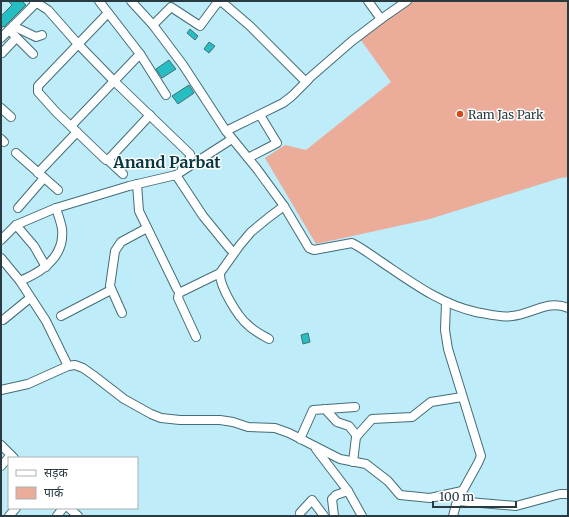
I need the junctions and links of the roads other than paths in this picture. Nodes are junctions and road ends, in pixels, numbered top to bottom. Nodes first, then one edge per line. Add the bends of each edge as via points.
1 (99, 1) edge
2 (130, 1) edge
3 (368, 1) edge
4 (407, 1) edge
5 (36, 2) edge
6 (108, 13) junction
7 (381, 19) junction
8 (153, 25) junction
9 (11, 28) junction
10 (42, 35) dead end
11 (1, 38) edge
12 (16, 38) junction
13 (78, 44) junction
14 (2, 53) edge
15 (33, 54) dead end
16 (140, 54) junction
17 (308, 80) junction
18 (114, 81) junction
19 (166, 95) dead end
20 (1, 108) edge
21 (150, 115) junction
22 (260, 115) junction
23 (11, 116) dead end
24 (74, 129) junction
25 (226, 131) junction
26 (232, 139) junction
27 (16, 153) dead end
28 (248, 158) junction
29 (108, 160) junction
30 (123, 174) dead end
31 (177, 174) junction
32 (41, 175) junction
33 (137, 184) junction
34 (58, 190) dead end
35 (284, 206) junction
36 (18, 208) dead end
37 (56, 208) junction
38 (16, 225) junction
39 (147, 228) junction
40 (1, 240) edge
41 (230, 249) dead end
42 (1, 258) edge
43 (46, 267) junction
44 (220, 273) junction
45 (20, 281) junction
46 (177, 289) dead end
47 (111, 290) junction
48 (30, 298) junction
49 (446, 302) junction
50 (568, 308) edge
51 (122, 313) dead end
52 (61, 316) dead end
53 (3, 320) dead end
54 (196, 337) dead end
55 (269, 339) dead end
56 (68, 366) junction
57 (1, 390) edge
58 (462, 397) junction
59 (355, 407) dead end
60 (325, 409) junction
61 (357, 436) junction
62 (300, 439) junction
63 (1, 446) edge
64 (314, 446) junction
65 (12, 456) edge
66 (353, 462) junction
67 (348, 491) junction
68 (462, 491) junction
69 (568, 494) edge
70 (457, 501) junction
71 (70, 509) edge
72 (300, 515) edge
73 (78, 516) edge
74 (324, 516) edge
75 (334, 516) edge
76 (362, 516) edge
77 (453, 516) edge

1 - 6 street
2 - 8 street
3 - 7 street
4 - 7 street
5 - 9 street
5 - 13 street via 48,10
6 - 13 street
6 - 16 street
7 - 17 street
8 - 17 street via 171,7 200,26 217,3 222,2 303,79
8 - 25 street via 183,65
9 - 10 street via 36,37
9 - 11 street
9 - 12 street
12 - 14 street
12 - 15 street
13 - 18 street
13 - 24 street via 37,89
16 - 18 street
16 - 19 street
17 - 22 street via 288,99
18 - 21 street
18 - 24 street
20 - 23 street
21 - 29 street
21 - 31 street via 190,154 190,158
22 - 25 street
22 - 28 street via 277,143
24 - 29 street
24 - 32 street
25 - 26 street
26 - 28 street
26 - 31 street
27 - 32 street
28 - 35 street
29 - 30 street
31 - 33 street
31 - 41 street via 203,216
32 - 34 street
32 - 36 street
33 - 37 street
33 - 39 street via 138,206
35 - 44 street via 248,235
35 - 49 street via 309,248 314,250 352,243
37 - 38 street
37 - 43 street via 62,227 62,240 54,259
38 - 40 street
38 - 43 street via 34,246
39 - 46 street
39 - 47 street via 116,247 112,263
42 - 45 street
43 - 45 street
44 - 54 street via 178,294
44 - 55 street via 220,281 241,318
45 - 48 street
47 - 51 street
47 - 52 street
48 - 53 street
48 - 56 street via 50,328
49 - 50 street via 476,312 506,316 524,314 552,305
49 - 58 street via 447,341
56 - 57 street via 28,384
56 - 62 street via 76,365 83,368 124,399 151,414 175,420 220,420 248,427 275,428
58 - 61 street via 431,402 412,417 372,419
58 - 68 street via 481,456
59 - 60 street
60 - 61 street via 337,422 349,426
60 - 62 street via 313,410
61 - 66 street
62 - 64 street
63 - 65 street
64 - 66 street via 340,459
64 - 67 street
66 - 68 street via 366,464 388,481 400,495 430,498
67 - 75 street via 332,499
67 - 76 street
68 - 70 street
69 - 70 street via 516,506
70 - 77 street
71 - 73 street
72 - 74 street via 312,500

